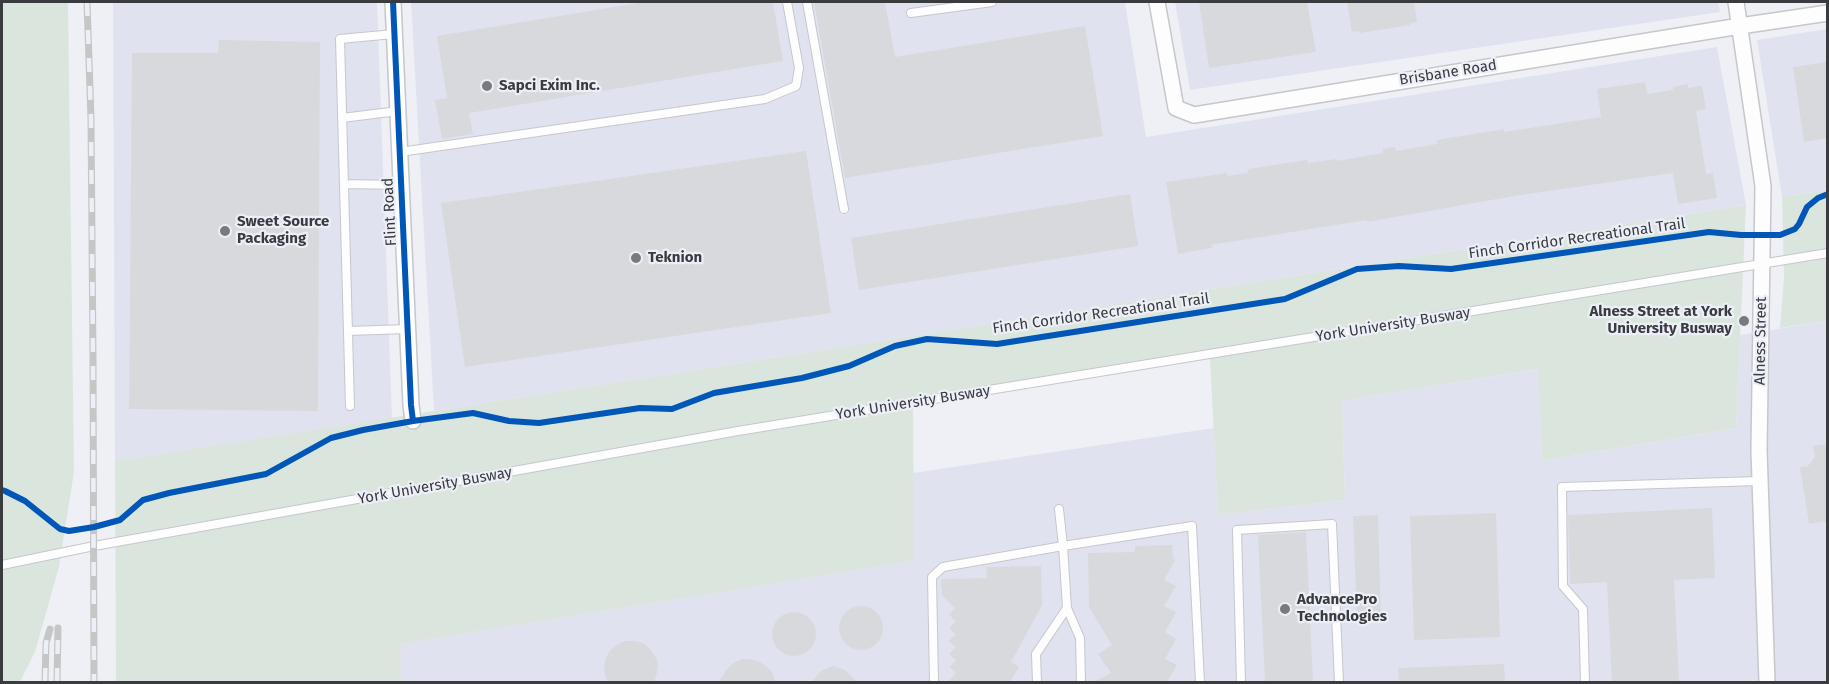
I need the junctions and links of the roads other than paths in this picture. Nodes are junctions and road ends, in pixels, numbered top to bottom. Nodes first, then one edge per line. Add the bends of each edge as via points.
1 (393, 2) edge
2 (787, 2) edge
3 (807, 2) edge
4 (992, 2) edge
5 (1157, 2) edge
6 (1736, 2) edge
7 (911, 13) dead end
8 (1827, 14) edge
9 (1740, 26) junction
10 (394, 34) junction
11 (398, 111) junction
12 (342, 118) junction
13 (400, 152) junction
14 (344, 184) junction
15 (401, 185) junction
16 (844, 209) dead end
17 (1827, 253) edge
18 (1762, 263) junction
19 (408, 329) junction
20 (348, 331) junction
21 (350, 406) dead end
22 (414, 420) dead end
23 (1760, 481) junction
24 (1059, 509) dead end
25 (1063, 546) junction
26 (2, 565) edge
27 (1067, 608) junction
28 (934, 682) edge
29 (1037, 682) edge
30 (1081, 682) edge
31 (1200, 682) edge
32 (1241, 682) edge
33 (1339, 682) edge
34 (1585, 682) edge
35 (1767, 682) edge

1 - 10 street, Flint Road
2 - 13 lane via 799,68 796,86 765,99
3 - 16 lane
4 - 7 lane
5 - 9 street, Brisbane Road via 1176,108 1194,115
6 - 9 street, Alness Street
8 - 9 street, Brisbane Road
9 - 18 street, Alness Street via 1762,186
10 - 11 street, Flint Road
10 - 12 lane via 340,39
11 - 12 lane
11 - 13 street, Flint Road
12 - 14 lane
13 - 15 street, Flint Road
14 - 15 lane
14 - 20 lane
15 - 19 street, Flint Road
17 - 18 lane, York University Busway
18 - 23 street, Alness Street
18 - 26 lane, York University Busway via 738,431
19 - 20 lane
19 - 22 street, Flint Road
20 - 21 lane
23 - 34 lane via 1562,487 1563,586 1583,609
23 - 35 street, Alness Street
24 - 25 lane
25 - 27 lane
25 - 28 lane via 943,567 932,577
25 - 31 lane via 1192,526
27 - 29 lane via 1036,654
27 - 30 lane via 1080,638
32 - 33 lane via 1237,530 1332,524

